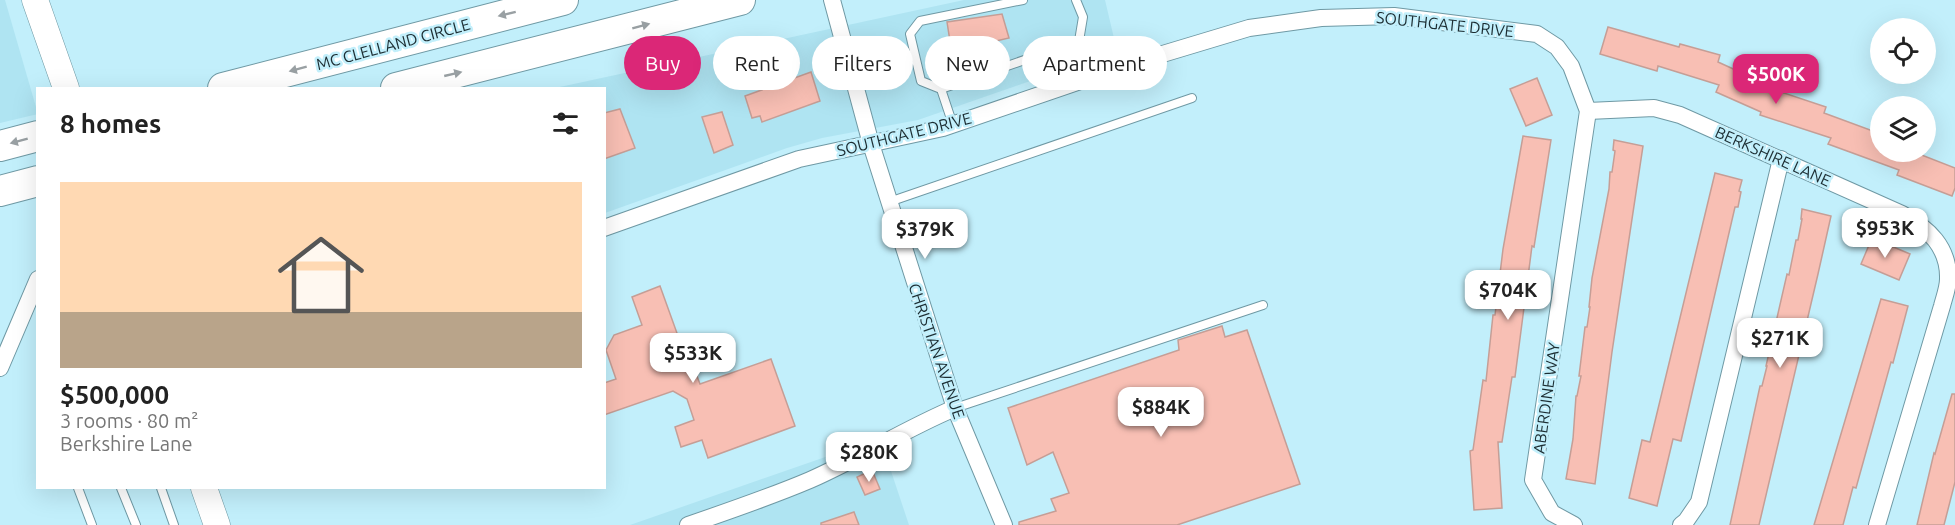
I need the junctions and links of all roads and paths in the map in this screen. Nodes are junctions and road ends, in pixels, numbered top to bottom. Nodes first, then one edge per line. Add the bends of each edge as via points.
1 (35, 0) edge
2 (563, 0) edge
3 (741, 0) edge
4 (832, 0) edge
5 (1023, 0) edge
6 (1076, 0) edge
7 (1080, 36) edge
8 (1167, 53) edge
9 (925, 83) edge
10 (66, 87) edge
11 (227, 87) edge
12 (400, 87) edge
13 (941, 90) edge
14 (1053, 90) edge
15 (1192, 98) dead end
16 (1588, 111) junction
17 (952, 125) junction
18 (36, 137) edge
19 (871, 144) junction
20 (0, 146) edge
21 (1781, 159) junction
22 (36, 182) edge
23 (0, 191) edge
24 (888, 202) junction
25 (606, 227) edge
26 (36, 284) edge
27 (1263, 305) dead end
28 (0, 369) edge
29 (955, 408) junction
30 (78, 489) edge
31 (121, 489) edge
32 (160, 489) edge
33 (204, 489) edge
34 (92, 525) edge
35 (136, 525) edge
36 (174, 525) edge
37 (217, 525) edge
38 (688, 525) edge
39 (1004, 525) edge
40 (1574, 525) edge
41 (1681, 525) edge
42 (1877, 525) edge

1 - 10 main road
2 -> 11 highway, MC CLELLAND CIRCLE
12 -> 3 highway
4 - 19 street, CHRISTIAN AVENUE
5 - 9 lane via 920,21 910,34 921,81
6 - 7 lane via 1083,17
8 - 16 street, SOUTHGATE DRIVE via 1249,28 1321,18 1394,16 1537,34 1557,47 1571,66
13 - 17 lane
14 - 17 street, SOUTHGATE DRIVE
15 - 24 lane
16 - 21 street, BERKSHIRE LANE via 1666,110
16 - 40 street, ABERDINE WAY via 1533,480 1552,513
17 - 19 street, SOUTHGATE DRIVE
18 -> 20 highway
19 - 24 street, CHRISTIAN AVENUE
19 - 25 street, SOUTHGATE DRIVE via 799,159
21 - 41 street via 1700,501
21 - 42 street, BERKSHIRE LANE via 1909,218 1928,230 1944,253 1948,279 1942,306
22 - 23 highway
24 - 29 street, CHRISTIAN AVENUE
26 - 28 street
27 - 29 lane
29 - 38 street via 811,480
29 - 39 street, CHRISTIAN AVENUE
30 - 34 lane
31 - 35 lane
32 - 36 lane
33 - 37 main road

